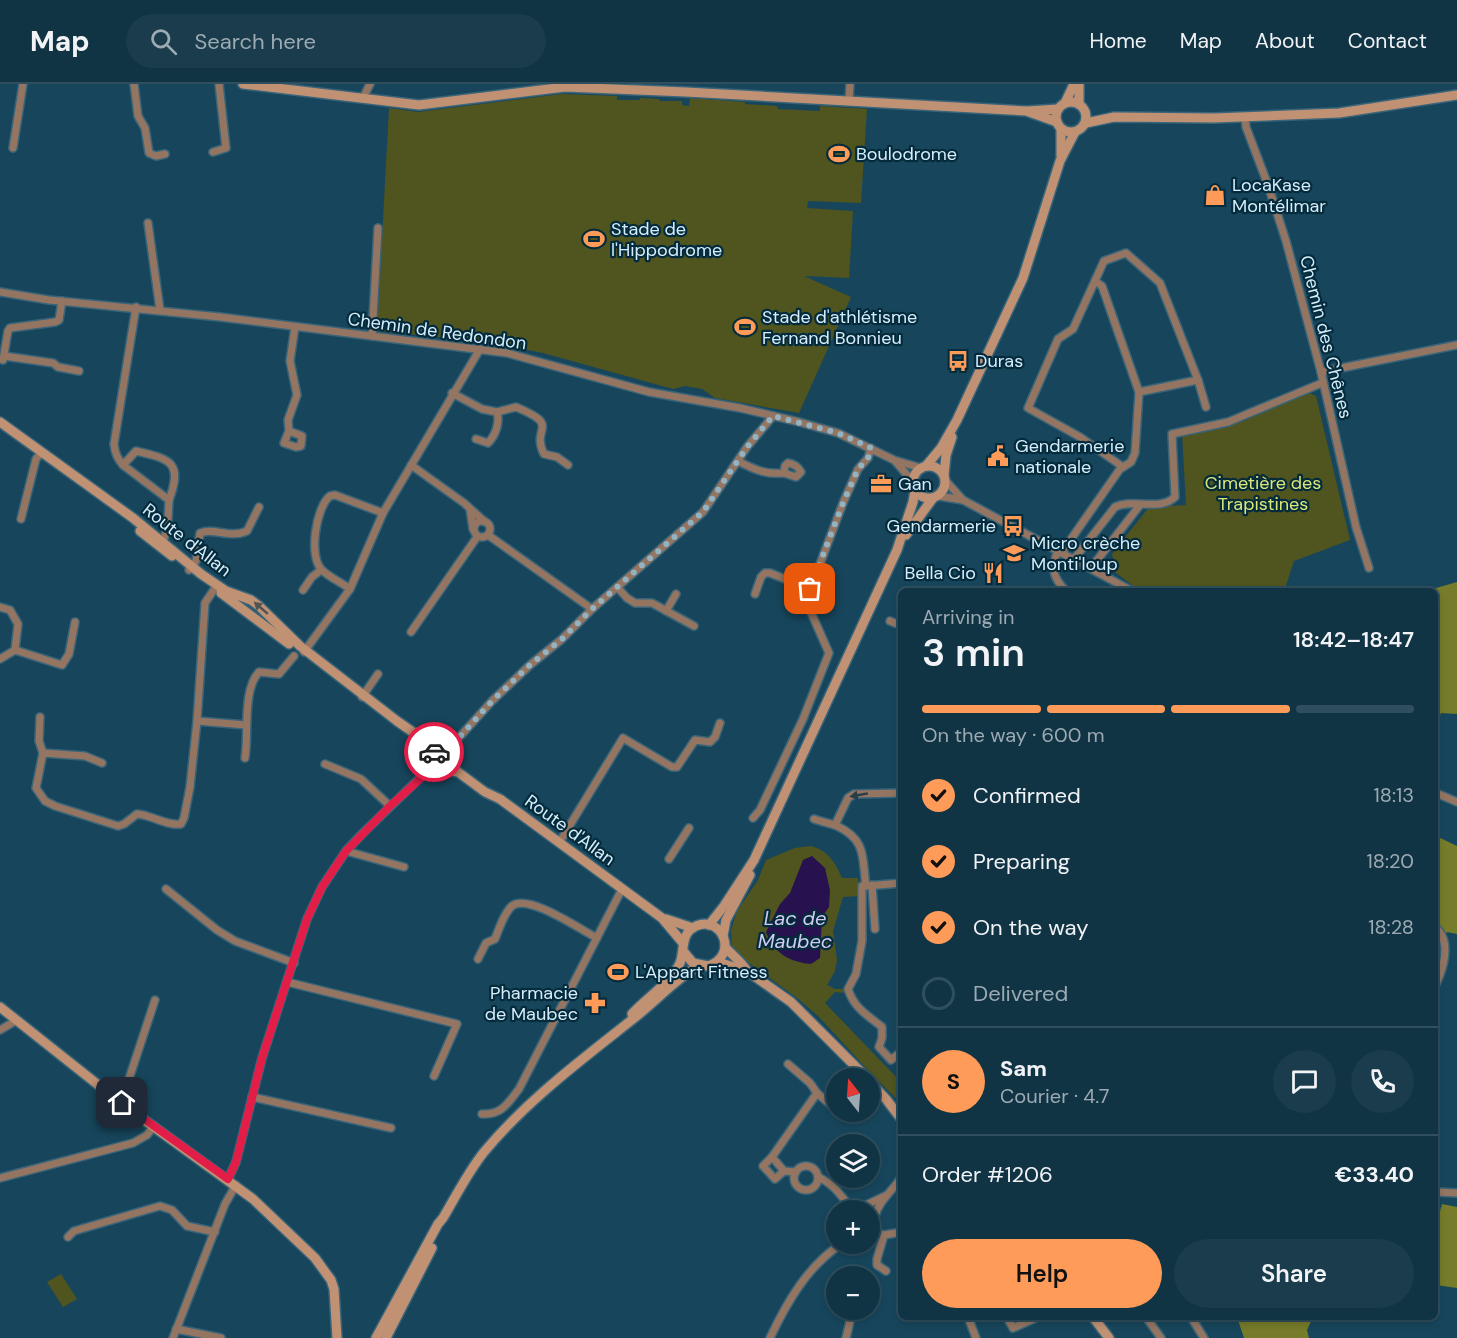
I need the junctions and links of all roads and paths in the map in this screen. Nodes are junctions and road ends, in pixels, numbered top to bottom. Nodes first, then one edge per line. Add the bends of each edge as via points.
1 (23, 84) edge
2 (134, 84) edge
3 (219, 84) edge
4 (243, 84) edge
5 (370, 84) edge
6 (850, 84) edge
7 (1074, 84) edge
8 (1079, 84) edge
9 (557, 86) edge
10 (615, 86) edge
11 (685, 88) edge
12 (1457, 95) edge
13 (363, 98) junction
14 (849, 101) junction
15 (1062, 106) junction
16 (1082, 107) junction
17 (1027, 111) junction
18 (1114, 117) junction
19 (1245, 117) junction
20 (1086, 123) junction
21 (1059, 125) junction
22 (1075, 132) junction
23 (13, 148) dead end
24 (213, 152) dead end
25 (165, 154) dead end
26 (1060, 161) junction
27 (148, 222) dead end
28 (378, 228) dead end
29 (1095, 281) junction
30 (0, 292) edge
31 (62, 301) junction
32 (136, 307) junction
33 (160, 310) junction
34 (295, 327) junction
35 (372, 336) junction
36 (1457, 345) edge
37 (480, 349) junction
38 (79, 371) dead end
39 (1321, 372) junction
40 (1198, 380) junction
41 (1322, 383) junction
42 (1139, 392) junction
43 (452, 393) junction
44 (1206, 407) dead end
45 (497, 412) junction
46 (773, 416) junction
47 (957, 420) junction
48 (0, 422) edge
49 (0, 429) edge
50 (289, 431) dead end
51 (476, 440) dead end
52 (871, 448) junction
53 (40, 454) junction
54 (894, 460) junction
55 (738, 461) junction
56 (123, 465) junction
57 (411, 465) junction
58 (568, 465) dead end
59 (923, 467) junction
60 (1123, 467) junction
61 (784, 473) dead end
62 (944, 477) junction
63 (914, 486) junction
64 (935, 497) junction
65 (169, 500) junction
66 (963, 500) junction
67 (1140, 505) junction
68 (259, 507) dead end
69 (470, 509) junction
70 (383, 513) junction
71 (21, 519) dead end
72 (485, 522) junction
73 (475, 533) junction
74 (488, 535) junction
75 (157, 541) junction
76 (897, 550) junction
77 (1060, 551) junction
78 (1074, 559) junction
79 (191, 568) junction
80 (1091, 568) junction
81 (1369, 568) dead end
82 (321, 570) junction
83 (215, 586) junction
84 (617, 587) junction
85 (1062, 588) edge
86 (1127, 588) edge
87 (350, 589) junction
88 (810, 589) junction
89 (303, 590) dead end
90 (676, 594) dead end
91 (755, 594) dead end
92 (0, 608) edge
93 (592, 609) junction
94 (666, 611) junction
95 (890, 621) dead end
96 (75, 622) dead end
97 (898, 624) edge
98 (694, 626) dead end
99 (411, 632) dead end
100 (15, 650) junction
101 (301, 653) junction
102 (0, 659) edge
103 (378, 675) dead end
104 (362, 696) junction
105 (39, 717) dead end
106 (197, 721) junction
107 (720, 723) dead end
108 (246, 725) junction
109 (43, 753) junction
110 (245, 758) dead end
111 (440, 759) junction
112 (102, 763) dead end
113 (325, 764) dead end
114 (898, 793) edge
115 (1438, 794) edge
116 (1457, 802) edge
117 (390, 806) junction
118 (753, 818) dead end
119 (814, 819) dead end
120 (835, 825) junction
121 (689, 828) dead end
122 (559, 843) junction
123 (346, 851) junction
124 (669, 859) dead end
125 (754, 860) junction
126 (404, 867) dead end
127 (898, 883) edge
128 (867, 886) junction
129 (166, 889) dead end
130 (622, 889) junction
131 (662, 918) junction
132 (709, 925) junction
133 (693, 928) junction
134 (875, 929) dead end
135 (1438, 929) edge
136 (723, 936) junction
137 (597, 938) junction
138 (683, 947) junction
139 (725, 947) junction
140 (478, 958) dead end
141 (718, 962) junction
142 (294, 963) junction
143 (698, 966) junction
144 (747, 971) junction
145 (1438, 980) edge
146 (287, 982) junction
147 (155, 1000) dead end
148 (0, 1007) edge
149 (17, 1020) junction
150 (625, 1024) junction
151 (0, 1030) edge
152 (898, 1054) edge
153 (788, 1064) dead end
154 (857, 1068) edge
155 (434, 1076) dead end
156 (818, 1093) junction
157 (880, 1093) edge
158 (252, 1097) junction
159 (886, 1099) junction
160 (826, 1100) edge
161 (122, 1103) junction
162 (898, 1108) edge
163 (482, 1114) dead end
164 (898, 1115) edge
165 (154, 1126) junction
166 (391, 1128) dead end
167 (772, 1157) junction
168 (782, 1173) junction
169 (795, 1176) junction
170 (818, 1177) junction
171 (0, 1178) edge
172 (898, 1181) edge
173 (232, 1182) junction
174 (1438, 1192) edge
175 (1457, 1193) edge
176 (885, 1196) junction
177 (845, 1200) edge
178 (876, 1200) edge
179 (880, 1207) edge
180 (443, 1218) junction
181 (215, 1232) junction
182 (898, 1232) edge
183 (882, 1234) joint
184 (68, 1237) dead end
185 (829, 1254) edge
186 (886, 1271) dead end
187 (336, 1320) junction
188 (850, 1320) edge
189 (969, 1320) edge
190 (1009, 1320) edge
191 (1031, 1320) edge
192 (1094, 1320) edge
193 (1148, 1320) edge
194 (1193, 1320) edge
195 (176, 1329) junction
196 (173, 1338) edge
197 (221, 1338) edge
198 (338, 1338) edge
199 (346, 1338) edge
200 (376, 1338) edge
201 (386, 1338) edge
202 (770, 1338) edge
203 (846, 1338) edge
204 (976, 1338) edge
205 (1109, 1338) edge
206 (1161, 1338) edge
207 (1204, 1338) edge

1 - 23 street
2 - 25 street via 149,153
3 - 24 street via 226,148
4 - 13 street
5 - 13 street
6 - 14 street
7 - 15 street
8 - 16 street
9 - 10 street
9 - 13 street via 431,105
10 - 11 street
11 - 14 street
12 - 19 street via 1339,113
14 - 17 street
15 - 16 street via 1075,102
15 - 17 street
15 - 21 street
16 - 18 street
16 - 20 street
17 - 21 street
18 - 19 street
18 - 20 street
19 - 39 street, Chemin des Chênes via 1286,241
20 - 22 street
21 - 22 street via 1065,131
21 - 26 street
22 - 26 street
26 - 47 street via 1023,278
27 - 33 street
28 - 35 street
29 - 40 street via 1104,261 1126,253 1160,283
29 - 42 street via 1102,286
29 - 60 street via 1073,329 1058,339 1028,408
30 - 31 street, Chemin de Redondon
31 - 32 street, Chemin de Redondon
31 - 38 street via 59,320 10,328 4,358 53,363
32 - 33 street, Chemin de Redondon
32 - 56 street via 114,444 117,459
33 - 34 street, Chemin de Redondon
34 - 35 street, Chemin de Redondon
34 - 50 street via 290,361 297,395 288,420
35 - 37 street, Chemin de Redondon
36 - 39 street
37 - 43 street
37 - 46 street, Chemin de Redondon via 649,392
39 - 41 street, Chemin des Chênes
40 - 42 street
40 - 44 street
41 - 67 street via 1228,422 1172,434 1175,497 1164,503
41 - 81 street, Chemin des Chênes
42 - 60 street via 1135,453
43 - 45 street via 482,410
43 - 57 street
45 - 51 street via 494,437 488,442
45 - 58 street via 516,407 541,419 544,424 540,446 544,454
46 - 52 street, Chemin de Redondon via 838,433
46 - 55 street
47 - 59 street via 941,448
47 - 62 street
48 - 53 street, Route d'Allan
49 - 53 street, Route d'Allan
52 - 54 street, Chemin de Redondon
52 - 88 street via 843,503
53 - 71 street
53 - 75 street, Route d'Allan
54 - 59 street, Chemin de Redondon
54 - 63 street, Chemin de Redondon
55 - 61 street via 754,470
55 - 84 street via 703,512
56 - 65 street
56 - 65 street via 136,451 168,461 175,471
57 - 69 street
57 - 70 street
59 - 62 street via 936,467
59 - 63 street via 914,476
60 - 77 street
62 - 64 street via 944,489
62 - 66 street
63 - 64 street via 924,498
63 - 76 street via 913,502
64 - 66 street
64 - 76 street
65 - 75 street via 166,528
66 - 77 street
67 - 78 street via 1115,507
67 - 80 street
68 - 79 street via 247,531 232,535 200,533 196,561
69 - 72 street
69 - 73 street
70 - 82 street via 335,495 325,500 314,546
70 - 87 street
72 - 73 street via 476,523
72 - 74 street
73 - 74 street via 483,538
73 - 99 street
74 - 93 street
75 - 79 street, Route d'Allan
76 - 125 street
77 - 78 street
77 - 85 street via 1053,571
78 - 80 street
79 - 83 street, Route d'Allan
80 - 86 street
82 - 87 street
82 - 89 street
83 - 101 street, Route d'Allan
83 - 106 street via 205,603
84 - 93 street
84 - 94 street via 635,603 652,603
87 - 101 street
88 - 91 street via 765,573
88 - 118 street via 807,608 829,653 803,719
90 - 94 street
92 - 100 street via 10,610 18,624
93 - 111 street via 500,694
94 - 98 street
95 - 97 street
96 - 100 street via 69,654 62,665
100 - 102 street
101 - 104 street, Route d'Allan
101 - 108 street via 279,674 265,671 255,676
103 - 104 street
104 - 111 street, Route d'Allan
105 - 109 street
106 - 108 street
106 - 109 street via 190,787 181,825 144,814 137,814 124,824 110,825 45,801 36,788
107 - 122 street via 715,737 710,742 695,740 677,767 623,738
108 - 110 street
109 - 112 street via 85,756
111 - 117 street
111 - 122 street, Route d'Allan
113 - 117 street via 361,779
114 -> 120 street via 854,794 848,798
115 - 116 street
117 - 123 street
119 - 120 street
120 - 128 street via 858,841
121 - 124 street
122 - 130 street, Route d'Allan
123 - 126 street
123 - 142 street via 312,908
125 - 132 street
125 - 136 street via 726,920
127 - 128 street
128 - 134 street
128 - 152 street via 856,974 848,988 855,1005 882,1027 879,1047 891,1060
129 - 142 street via 217,930
130 - 131 street, Route d'Allan
130 - 137 street
131 - 133 street, Route d'Allan
131 - 138 street, Route d'Allan
132 - 133 street
132 - 136 street
133 - 138 street
135 - 145 street via 1444,959
136 - 139 street
137 - 140 street via 550,911 521,902 508,910 495,939 486,943
137 - 163 street via 519,1089 500,1111
138 - 143 street via 689,960
138 - 150 street via 679,965
139 - 141 street
139 - 144 street
141 - 143 street
141 - 144 street
142 - 146 street
143 - 150 street
144 - 154 street via 791,1002
146 - 155 street via 456,1023
146 - 158 street
147 - 161 street
148 - 149 street
149 - 151 street
149 - 161 street
150 - 180 street via 502,1131
153 - 156 street
156 - 160 street
156 - 167 street
157 - 159 street
158 - 166 street
158 - 173 street
159 - 162 street
159 - 164 street
161 - 165 street
165 - 171 street via 133,1143
165 - 173 street
167 - 168 street
167 - 168 street via 763,1166 775,1179
168 - 169 street
169 - 170 street via 802,1167 810,1167
169 - 170 street via 800,1187 809,1189 816,1185
170 - 177 street via 828,1181
172 - 176 street
173 - 181 street
173 - 187 street via 254,1198 315,1258 331,1280
174 - 175 street
176 - 178 street
176 - 179 street
180 - 200 street
180 - 201 street via 443,1225
181 - 184 street via 187,1226 172,1210 160,1206
181 - 195 street
182 - 183 street
183 - 186 street via 877,1265
185 - 202 street via 795,1291
187 - 198 street
187 - 199 street
188 - 203 street
189 - 204 street
190 - 191 street via 1013,1328
192 - 205 street
193 - 206 street
194 - 207 street
195 - 196 street
195 - 197 street

